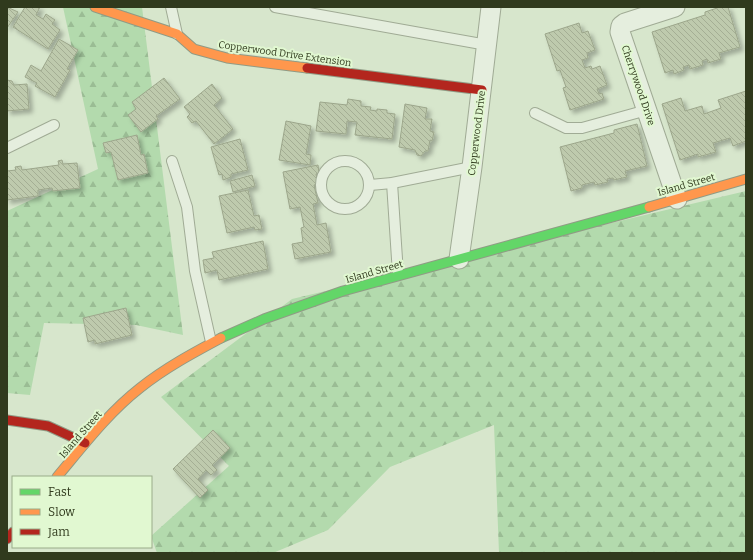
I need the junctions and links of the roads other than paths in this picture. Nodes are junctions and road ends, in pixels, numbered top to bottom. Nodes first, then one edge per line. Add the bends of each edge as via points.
1 (95, 7) edge
2 (171, 7) edge
3 (275, 7) edge
4 (491, 7) edge
5 (675, 7) edge
6 (177, 34) junction
7 (487, 45) junction
8 (482, 90) junction
9 (647, 110) junction
10 (535, 112) dead end
11 (54, 125) dead end
12 (7, 148) edge
13 (172, 161) dead end
14 (472, 168) junction
15 (746, 179) edge
16 (392, 183) junction
17 (370, 185) junction
18 (678, 198) junction
19 (459, 259) junction
20 (398, 274) junction
21 (211, 342) junction
22 (7, 420) edge
23 (85, 442) junction
24 (58, 476) edge

1 - 6 street, Copperwood Drive Extension
2 - 6 lane
3 - 7 lane
4 - 7 street, Copperwood Drive
5 - 9 street, Cherrywood Drive via 621,26 620,32
6 - 8 street, Copperwood Drive Extension via 194,49 227,58
7 - 8 street, Copperwood Drive
8 - 14 street, Copperwood Drive
9 - 10 lane via 582,128 566,128
9 - 18 street, Cherrywood Drive
11 - 12 lane
13 - 21 lane via 185,197 194,271
14 - 16 lane
14 - 19 street, Copperwood Drive
15 - 18 street, Island Street
16 - 17 lane
16 - 20 lane
17 - 17 lane via 369,178 360,165 346,161 338,162 326,170 320,185 326,201 341,210 357,207 368,194
18 - 19 street, Island Street
19 - 20 street, Island Street
20 - 21 street, Island Street via 289,309
21 - 23 street, Island Street via 152,378
22 - 23 street via 50,425
23 - 24 street, Island Street

